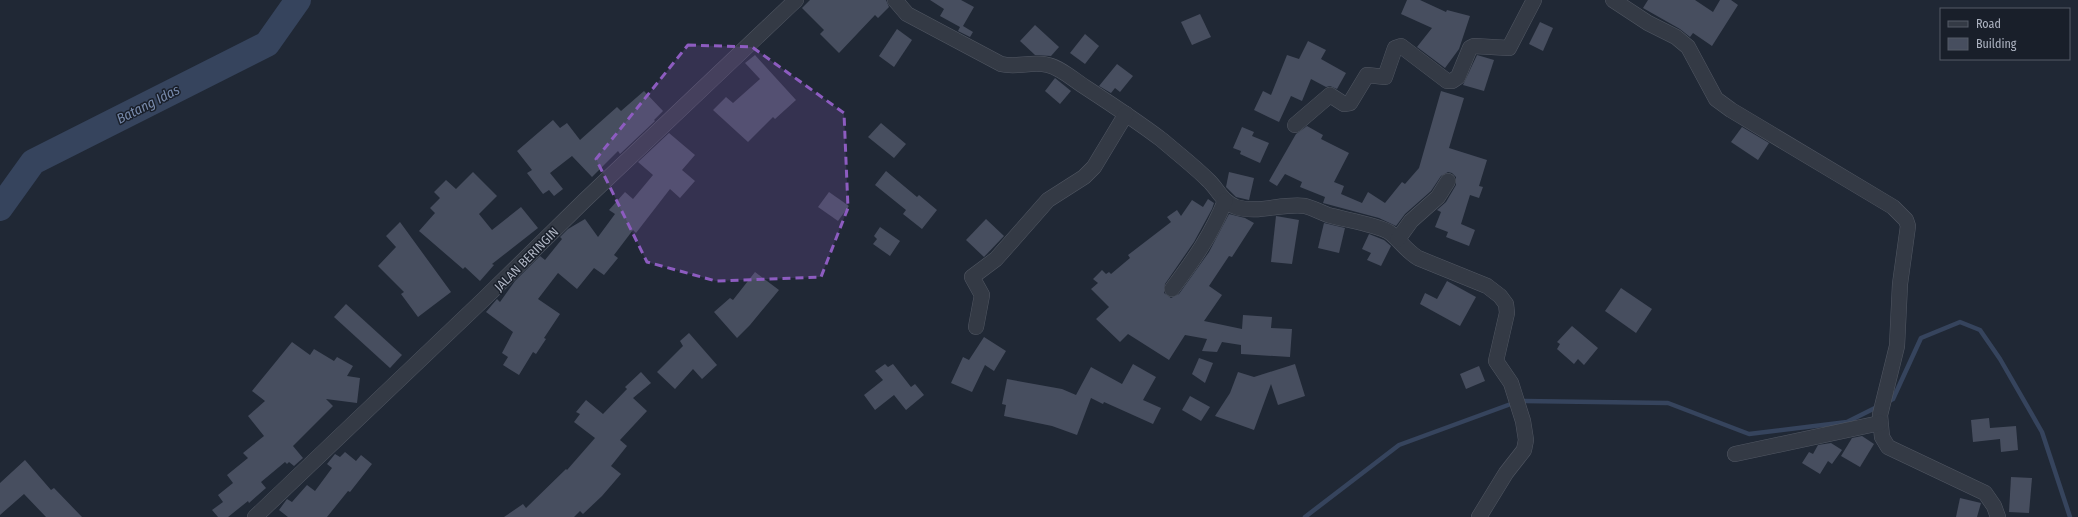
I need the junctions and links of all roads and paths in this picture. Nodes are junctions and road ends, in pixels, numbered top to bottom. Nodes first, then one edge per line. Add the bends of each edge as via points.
1 (796, 0) edge
2 (895, 0) edge
3 (1534, 0) edge
4 (1612, 0) edge
5 (1126, 114) junction
6 (1296, 125) dead end
7 (1448, 181) dead end
8 (1225, 201) junction
9 (1398, 239) junction
10 (1172, 289) dead end
11 (976, 327) dead end
12 (1880, 419) junction
13 (1735, 454) dead end
14 (255, 517) edge
15 (1480, 517) edge
16 (1998, 517) edge

1 - 14 street, JALAN BERINGIN via 590,194 484,300
2 - 5 street via 907,14 1001,64 1049,65
3 - 6 street via 1509,48 1470,48 1458,77 1452,81 1438,76 1402,46 1398,46 1385,76 1367,75 1350,103 1344,104 1330,95
4 - 12 street via 1688,47 1716,99 1893,207 1906,220 1908,226 1900,284 1897,346
5 - 8 street via 1162,140 1208,180
5 - 11 street via 1094,167 1084,177 1048,200 996,258 972,277 982,295
7 - 9 street via 1438,197 1410,221
8 - 9 street via 1246,209 1306,206 1388,231
8 - 10 street via 1203,248
9 - 15 street via 1408,252 1487,286 1506,304 1507,313 1496,361 1510,383 1523,421 1526,440 1524,450 1499,483
12 - 13 street
12 - 16 street via 1882,437 1888,447 1985,493

